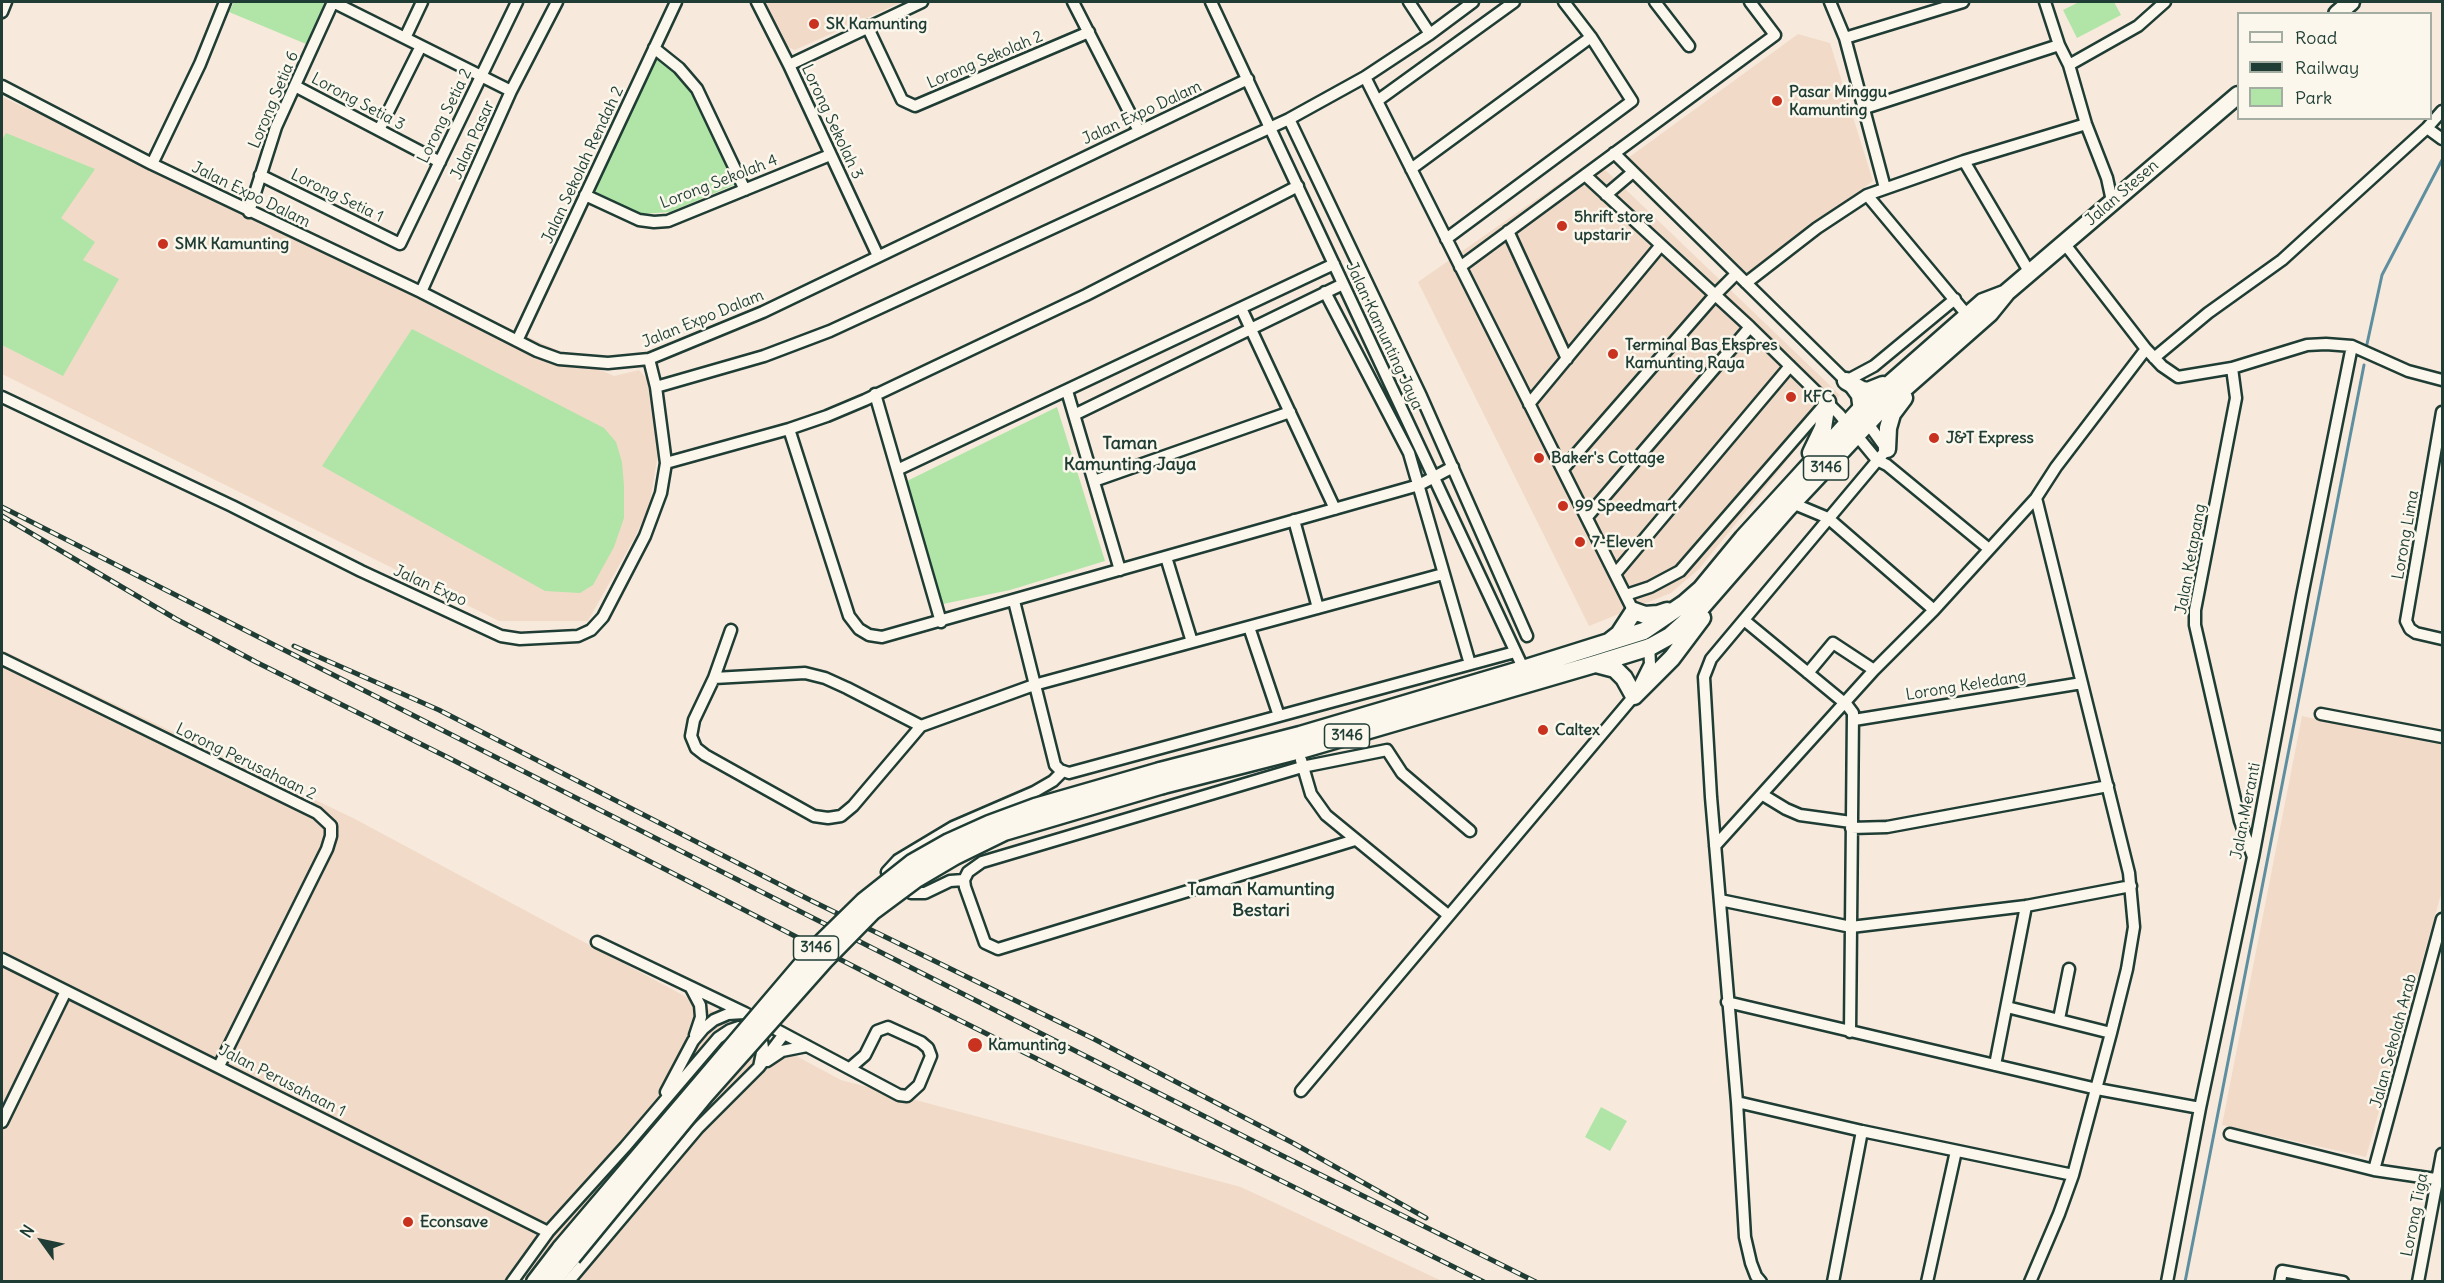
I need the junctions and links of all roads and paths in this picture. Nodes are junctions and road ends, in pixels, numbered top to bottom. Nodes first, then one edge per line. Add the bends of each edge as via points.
1 (6, 2) edge
2 (225, 2) edge
3 (333, 2) edge
4 (422, 2) edge
5 (517, 2) edge
6 (557, 2) edge
7 (675, 2) edge
8 (757, 2) edge
9 (922, 2) edge
10 (1073, 2) edge
11 (1212, 2) edge
12 (1409, 2) edge
13 (1473, 2) edge
14 (1514, 2) edge
15 (1564, 2) edge
16 (1655, 2) edge
17 (1750, 2) edge
18 (1830, 2) edge
19 (1963, 2) edge
20 (2045, 2) edge
21 (2165, 2) edge
22 (2351, 2) edge
23 (2, 12) edge
24 (2339, 12) edge
25 (867, 26) junction
26 (1089, 32) junction
27 (1430, 34) junction
28 (1591, 37) junction
29 (405, 38) junction
30 (1845, 38) junction
31 (2059, 45) junction
32 (422, 46) junction
33 (1689, 46) dead end
34 (654, 48) junction
35 (789, 64) junction
36 (2068, 65) junction
37 (481, 76) junction
38 (1365, 77) junction
39 (1248, 80) junction
40 (2, 86) edge
41 (295, 86) junction
42 (511, 92) junction
43 (2237, 96) edge
44 (1377, 101) junction
45 (1865, 108) junction
46 (2442, 111) edge
47 (1289, 119) junction
48 (2086, 124) junction
49 (1270, 127) junction
50 (2427, 128) junction
51 (379, 130) junction
52 (1139, 131) junction
53 (2442, 139) edge
54 (1614, 153) junction
55 (830, 154) junction
56 (1964, 161) junction
57 (440, 162) junction
58 (152, 164) junction
59 (1411, 169) junction
60 (1633, 172) junction
61 (260, 175) junction
62 (1585, 175) junction
63 (1298, 186) junction
64 (1885, 188) junction
65 (745, 190) junction
66 (585, 195) junction
67 (1606, 195) junction
68 (1867, 195) junction
69 (2112, 201) junction
70 (249, 212) junction
71 (1508, 231) junction
72 (1446, 239) junction
73 (2064, 243) junction
74 (400, 244) joint
75 (1661, 245) junction
76 (878, 256) junction
77 (1334, 264) junction
78 (1460, 267) junction
79 (2030, 273) junction
80 (1736, 274) junction
81 (1746, 283) junction
82 (1343, 284) junction
83 (421, 292) junction
84 (1325, 292) junction
85 (2007, 292) junction
86 (1715, 295) junction
87 (1955, 299) junction
88 (1241, 308) junction
89 (1968, 316) junction
90 (1750, 327) junction
91 (1251, 329) junction
92 (517, 341) junction
93 (2352, 346) junction
94 (2146, 349) junction
95 (1947, 351) junction
96 (2154, 358) junction
97 (649, 359) junction
98 (1567, 359) junction
99 (1790, 366) junction
100 (2232, 368) junction
101 (1895, 379) junction
102 (2442, 380) edge
103 (1846, 381) junction
104 (656, 387) junction
105 (1067, 391) junction
106 (875, 394) junction
107 (2, 397) edge
108 (1827, 402) junction
109 (1530, 404) junction
110 (1290, 412) junction
111 (2442, 412) edge
112 (1074, 415) junction
113 (1864, 417) junction
114 (789, 429) junction
115 (1851, 430) junction
116 (1884, 458) junction
117 (666, 463) junction
118 (1453, 467) junction
119 (1563, 469) junction
120 (897, 471) junction
121 (1434, 477) junction
122 (1094, 481) junction
123 (1419, 485) junction
124 (2036, 498) junction
125 (1792, 503) junction
126 (1335, 509) junction
127 (1767, 511) junction
128 (1587, 517) junction
129 (1828, 518) junction
130 (1294, 520) junction
131 (1989, 549) junction
132 (1166, 557) junction
133 (1120, 570) junction
134 (1443, 574) junction
135 (1615, 574) junction
136 (1716, 591) junction
137 (1626, 595) junction
138 (1014, 601) junction
139 (1685, 603) junction
140 (1318, 608) junction
141 (1934, 610) junction
142 (1634, 611) junction
143 (1744, 620) junction
144 (941, 622) junction
145 (1249, 627) junction
146 (731, 630) dead end
147 (1527, 636) dead end
148 (1647, 639) junction
149 (2442, 639) edge
150 (1192, 642) junction
151 (1607, 643) junction
152 (1515, 652) junction
153 (2, 659) edge
154 (1470, 664) junction
155 (1595, 664) junction
156 (1875, 670) junction
157 (1808, 673) junction
158 (1527, 676) junction
159 (714, 678) junction
160 (2082, 683) junction
161 (1034, 685) junction
162 (1634, 696) junction
163 (1844, 703) junction
164 (2321, 714) dead end
165 (1280, 716) junction
166 (1854, 720) junction
167 (921, 726) junction
168 (2442, 737) edge
169 (1304, 749) junction
170 (1302, 766) junction
171 (1063, 771) junction
172 (1161, 778) junction
173 (2108, 786) junction
174 (1763, 795) junction
175 (1851, 825) junction
176 (1470, 831) dead end
177 (1355, 840) junction
178 (1715, 846) junction
179 (2253, 857) junction
180 (964, 880) junction
181 (2131, 886) junction
182 (1719, 900) junction
183 (2026, 906) junction
184 (1448, 915) junction
185 (2442, 920) edge
186 (1851, 927) junction
187 (597, 942) dead end
188 (2, 959) edge
189 (2069, 969) dead end
190 (690, 987) junction
191 (66, 991) junction
192 (1727, 1002) junction
193 (2007, 1006) junction
194 (745, 1013) junction
195 (2059, 1019) junction
196 (1850, 1032) junction
197 (2111, 1033) junction
198 (784, 1034) junction
199 (693, 1041) junction
200 (807, 1046) junction
201 (1995, 1065) junction
202 (219, 1066) junction
203 (759, 1067) junction
204 (850, 1068) junction
205 (2097, 1089) junction
206 (1301, 1091) dead end
207 (1737, 1102) junction
208 (2200, 1108) junction
209 (654, 1114) junction
210 (2, 1122) edge
211 (1862, 1131) junction
212 (2230, 1134) dead end
213 (1956, 1151) junction
214 (2442, 1154) edge
215 (2374, 1170) junction
216 (2073, 1175) junction
217 (2440, 1180) edge
218 (548, 1232) junction
219 (566, 1252) junction
220 (512, 1281) edge
221 (535, 1281) edge
222 (552, 1281) edge
223 (568, 1281) edge
224 (1761, 1281) edge
225 (1833, 1281) edge
226 (1928, 1281) edge
227 (2030, 1281) edge
228 (2167, 1281) edge
229 (2280, 1281) edge
230 (2343, 1281) edge
231 (2418, 1281) edge

1 - 23 street
2 - 58 street
3 - 29 street
3 - 41 street, Lorong Setia 6
4 - 29 street
5 - 37 street, Lorong Setia 2
6 - 42 street, Jalan Pasar
7 - 34 street, Jalan Sekolah Rendah 2
8 - 35 street, Lorong Sekolah 3
9 - 25 street
10 - 26 street
11 - 39 street, Jalan Kamunting Jaya
12 - 27 street
13 - 27 street
14 - 44 street
15 - 28 street
16 - 33 street
17 - 54 street via 1775,35
18 - 30 street
19 - 30 street
20 - 31 street
21 - 36 street via 2138,26
22 - 24 main road
25 - 26 street, Lorong Sekolah 2 via 902,100 915,106
25 - 35 street
26 - 52 street
27 - 38 street
28 - 59 street
28 - 72 street via 1632,101
29 - 32 street
30 - 45 street
31 - 36 street
31 - 45 street
32 - 37 street
32 - 51 street
34 - 65 street via 697,89
34 - 66 street, Jalan Sekolah Rendah 2
35 - 55 street, Lorong Sekolah 3
36 - 48 street
37 - 42 street
37 - 57 street, Lorong Setia 2
38 - 44 street
38 - 47 street
39 - 49 street, Jalan Kamunting Jaya
39 - 52 street, Jalan Expo Dalam
40 - 58 street, Jalan Expo Dalam
41 - 51 street, Lorong Setia 3
41 - 61 street, Lorong Setia 6
42 - 83 street, Jalan Pasar
43 - 69 main road, Jalan Stesen / 3146
44 - 59 street
45 - 64 street
46 - 50 street
47 - 49 street
47 - 118 street
48 - 56 street
48 - 69 street
49 - 63 street, Jalan Kamunting Jaya
49 - 104 street via 830,331 764,356
50 - 53 street
50 - 96 street via 2282,260
51 - 57 street, Lorong Setia 3
52 - 76 street, Jalan Expo Dalam
54 - 60 street
54 - 62 street
55 - 65 street, Lorong Sekolah 4
55 - 76 street, Lorong Sekolah 3
56 - 64 street
56 - 79 street
57 - 74 street, Lorong Setia 2
58 - 70 street, Jalan Expo Dalam
59 - 72 street
60 - 67 street
60 - 80 street
61 - 70 street, Lorong Setia 6
61 - 74 street, Lorong Setia 1
62 - 67 street
62 - 71 street
63 - 77 street, Jalan Kamunting Jaya
63 - 106 street via 1086,295
64 - 68 street
65 - 66 street, Lorong Sekolah 4 via 668,221 654,222 639,220
66 - 92 street, Jalan Sekolah Rendah 2
67 - 75 street
68 - 81 street
68 - 87 street
69 - 73 main road, Jalan Stesen / 3146
70 - 83 street, Jalan Expo Dalam
71 - 78 street
71 - 98 street
72 - 78 street
73 - 79 main road, Jalan Stesen / 3146
73 - 94 street
75 - 86 street
75 - 98 street
76 - 97 street, Jalan Expo Dalam via 763,312
77 - 82 street, Jalan Kamunting Jaya
77 - 88 street
78 - 109 street
79 - 85 main road, Jalan Stesen / 3146
80 - 81 street
80 - 86 street
81 - 103 street
82 - 84 street
82 - 121 street, Jalan Kamunting Jaya
83 - 92 street, Jalan Expo Dalam
84 - 91 street
84 - 123 street via 1409,453
85 - 89 main road, 3146 via 1983,302
85 - 95 main road, 3146 via 1990,313
86 - 90 street
86 - 119 street
87 - 89 street
87 - 103 street via 1874,366
88 - 91 street
88 - 105 street
89 - 101 main road, 3146
90 - 99 street
90 - 128 street
91 - 110 street
91 - 112 street
92 - 97 street, Jalan Expo Dalam via 559,359 580,362
93 - 100 street via 2307,345
93 - 102 street via 2408,371
93 - 179 street, Jalan Meranti
94 - 96 street
94 - 124 street
95 - 113 main road, 3146 via 1881,409
95 - 116 main road via 1892,414
96 - 100 street via 2178,377
97 - 104 street, Jalan Expo
98 - 109 street
99 - 108 street
99 - 135 street
100 - 179 street, Jalan Ketapang via 2236,398 2195,625 2240,821
101 - 103 main road via 1868,391
101 - 113 main road, 3146
103 - 113 street via 1857,396
104 - 117 street, Jalan Expo
105 - 112 street
105 - 120 street
106 - 114 street
106 - 120 street
107 - 117 street, Jalan Expo via 361,572 501,636 520,639 578,636 591,630 603,617 645,536 661,493
108 - 115 street
108 - 127 main road via 1823,428 1810,454
108 - 137 street via 1680,571
109 - 119 street
110 - 122 street
110 - 126 street
111 - 149 street, Lorong Lima via 2406,621 2416,633
112 - 122 street
113 - 115 main road, 3146
113 - 116 street
114 - 117 street
114 - 144 street via 849,616 859,629 882,637
115 - 116 street
115 - 125 main road, 3146
115 - 127 main road, 3146
116 - 129 street
116 - 131 street
118 - 121 street
118 - 147 street
119 - 128 street
120 - 144 street
121 - 123 street
121 - 152 street, Jalan Kamunting Jaya
122 - 133 street
123 - 126 street
123 - 134 street
124 - 131 street
124 - 160 street
125 - 129 street
125 - 136 main road, 3146
126 - 130 street
127 - 139 main road, 3146 via 1701,590
128 - 135 street
129 - 141 street
129 - 143 street
130 - 132 street
130 - 140 street
131 - 141 street
132 - 133 street
132 - 150 street
133 - 138 street
134 - 140 street
134 - 154 street
135 - 137 street
136 - 148 main road, 3146 via 1687,623
136 - 162 main road via 1706,614 1687,639 1655,678
137 - 142 street
138 - 144 street
138 - 161 street
139 - 142 main road via 1658,614
139 - 148 main road, 3146
140 - 145 street
141 - 156 street
142 - 148 street
142 - 151 main road
143 - 157 street
143 - 178 street via 1711,659 1704,677
145 - 150 street
145 - 165 street
146 - 159 street
148 - 151 main road, 3146
148 - 155 main road, 3146
148 - 162 street via 1650,664
150 - 161 street
151 - 158 main road, 3146
152 - 154 street
152 - 158 street, Jalan Kamunting Jaya
153 - 202 street, Lorong Perusahaan 2 via 317,813 331,826 327,849
154 - 165 street
155 - 158 main road, 3146
155 - 162 main road via 1615,669
156 - 157 street via 1833,643
156 - 163 street
157 - 163 street
158 - 169 main road, 3146
158 - 172 main road, 3146 via 1300,735
159 - 167 street via 805,673 847,688
159 - 167 street via 694,720 691,736 696,748 814,816 841,816 853,806
160 - 166 street, Lorong Keledang
160 - 173 street
161 - 167 street
161 - 171 street via 1055,765
162 - 184 street
163 - 166 street via 1851,708
163 - 174 street
164 - 168 street
165 - 171 street via 1081,771
166 - 175 street
169 - 170 street
169 - 172 main road, 3146
170 - 176 street via 1387,750 1402,773
170 - 177 street via 1317,804
170 - 180 street via 982,862
171 - 180 street via 1034,792 953,827 898,860 887,872 911,893 925,893 950,881
172 - 219 main road, 3146, bridge via 1004,832 916,879 873,911
173 - 175 street via 1887,827
173 - 181 street
174 - 175 street via 1800,815
174 - 178 street
175 - 186 street
177 - 180 street via 998,949 986,942
177 - 184 street
178 - 182 street
179 - 208 street, Jalan Meranti
181 - 183 street
181 - 197 street via 2134,927
182 - 186 street
182 - 192 street
183 - 186 street
183 - 193 street
184 - 206 street
185 - 215 street, Jalan Sekolah Arab
186 - 196 street
187 - 190 street
188 - 191 street, Jalan Perusahaan 1
189 - 195 street
190 - 194 street
190 - 199 street via 700,1005
191 - 202 street, Jalan Perusahaan 1
191 - 210 street
192 - 196 street
192 - 207 street
193 - 195 street
193 - 201 street
194 - 198 street
194 - 199 street via 714,1020
195 - 197 street
196 - 201 street
197 - 205 street
198 - 200 street
198 - 203 street
199 - 209 street
200 - 203 street via 782,1051
200 - 204 street
201 - 205 street
202 - 218 street, Jalan Perusahaan 1
203 - 209 street via 762,1041 750,1030 730,1030 718,1038
203 - 223 street via 698,1128
204 - 204 street via 865,1055 877,1031 888,1027 921,1042 930,1056 919,1085 907,1095 899,1095
205 - 208 street
205 - 216 street
207 - 211 street
207 - 224 street via 1745,1237 1751,1263
208 - 228 street, Jalan Meranti
209 - 218 street
211 - 213 street
211 - 225 street
212 - 215 street
213 - 216 street
213 - 226 street
214 - 217 street, Lorong Tiga
215 - 217 street
216 - 227 street
217 - 231 street, Lorong Tiga
218 - 220 street
219 - 221 main road, 3146
219 - 222 main road, 3146
229 - 230 street via 2282,1271

